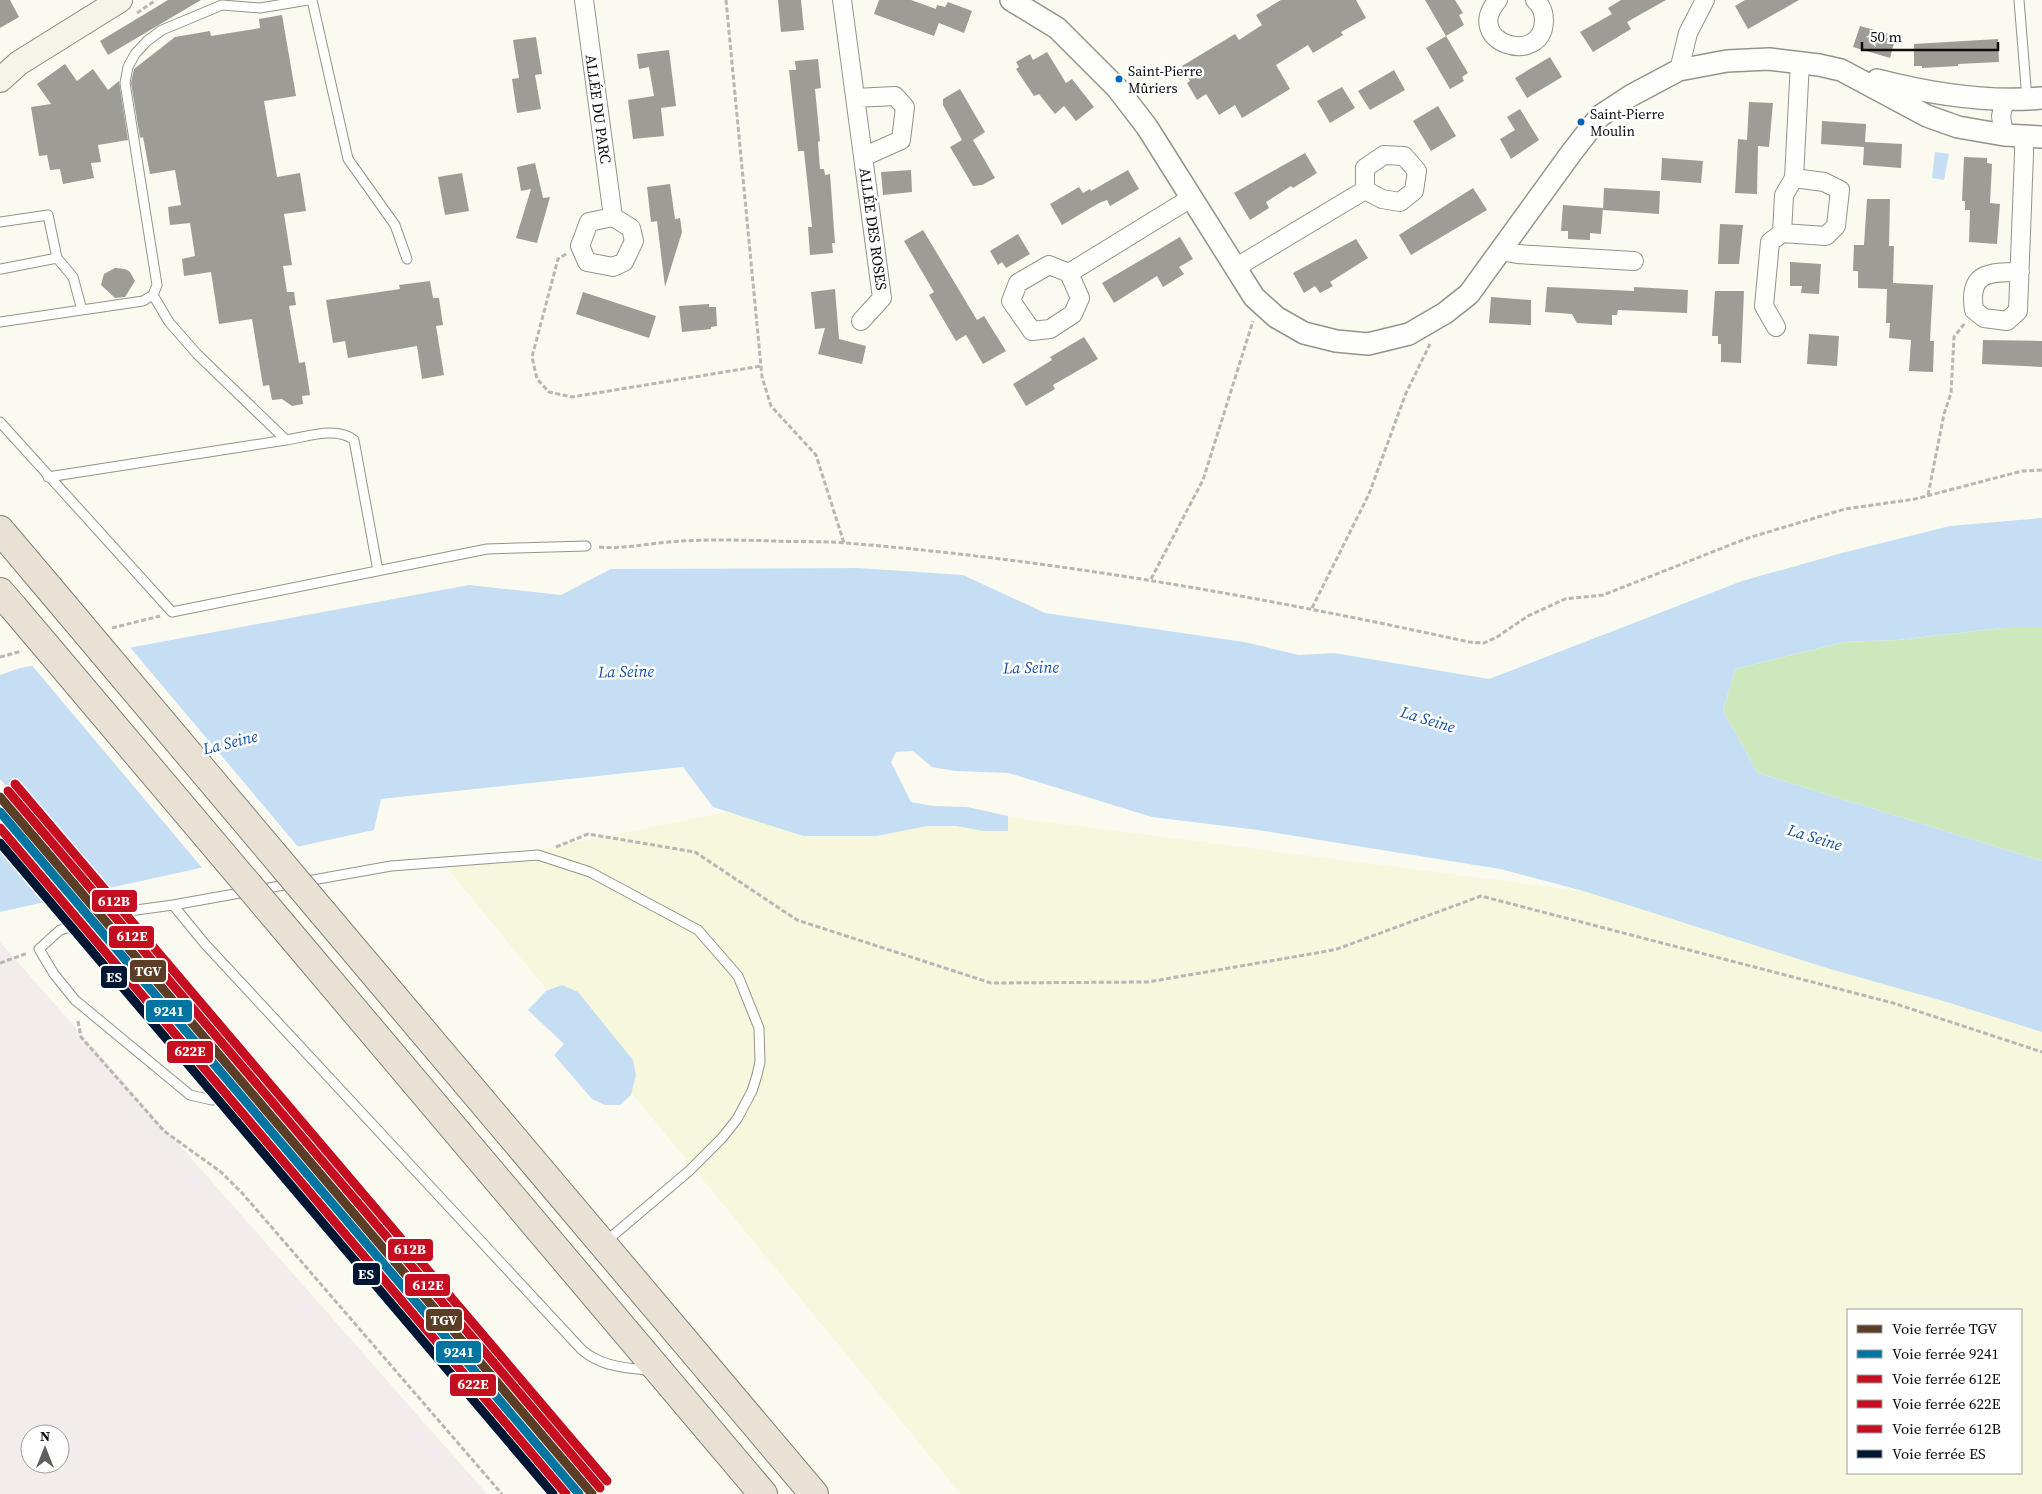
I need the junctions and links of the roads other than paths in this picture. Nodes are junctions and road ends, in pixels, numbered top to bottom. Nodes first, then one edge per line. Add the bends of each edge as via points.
1 (120, 0) edge
2 (310, 0) edge
3 (584, 0) edge
4 (842, 0) edge
5 (1011, 0) edge
6 (1498, 0) edge
7 (1705, 0) edge
8 (2019, 0) edge
9 (1538, 1) edge
10 (1800, 62) junction
11 (10, 66) edge
12 (1679, 70) junction
13 (1841, 70) junction
14 (0, 80) edge
15 (855, 98) junction
16 (2005, 99) junction
17 (2034, 99) edge
18 (2024, 137) edge
19 (863, 157) junction
20 (1794, 178) junction
21 (1365, 190) dead end
22 (1191, 198) junction
23 (613, 218) junction
24 (0, 222) edge
25 (1782, 233) junction
26 (1500, 251) junction
27 (57, 258) junction
28 (407, 259) dead end
29 (1634, 261) dead end
30 (1, 268) edge
31 (1235, 268) junction
32 (2020, 272) junction
33 (1069, 273) dead end
34 (153, 294) junction
35 (82, 310) junction
36 (861, 321) dead end
37 (0, 322) edge
38 (1776, 327) dead end
39 (0, 422) edge
40 (286, 440) junction
41 (48, 477) junction
42 (0, 530) edge
43 (586, 546) road end
44 (378, 571) junction
45 (6, 599) edge
46 (173, 905) junction
47 (212, 1100) dead end
48 (603, 1244) junction
49 (659, 1372) junction
50 (763, 1494) edge
51 (814, 1494) edge

1 - 11 main road
2 - 28 lane via 348,159 395,225
2 - 34 lane via 260,8 222,6 162,30 135,54 128,67 125,83 157,285
3 - 23 street, ALLÉE DU PARC
4 - 15 street, ALLÉE DES ROSES
5 - 22 street via 1057,28 1117,88 1148,127
6 - 9 street via 1489,17 1490,28 1503,44 1514,47 1529,44 1540,33 1544,23
7 - 12 street via 1688,33
8 - 17 lane
10 - 12 street via 1770,59 1727,61
10 - 13 street
10 - 20 street
11 - 14 main road
12 - 26 street via 1600,116
13 - 16 street via 1938,95
13 - 18 street via 1927,116 1958,127
15 - 19 street, ALLÉE DES ROSES
15 - 19 street, ALLÉE DES ROSES via 895,96 905,107 901,140
16 - 17 street
16 - 18 street via 2001,116
18 - 32 street
19 - 36 street, ALLÉE DES ROSES via 882,298
20 - 25 street via 1784,195
20 - 25 street via 1824,182 1840,190 1836,226 1826,236
21 - 31 street
22 - 31 street
22 - 33 street
23 - 23 street via 631,228 634,241 624,262 613,267 587,262 580,246 589,222
24 - 27 lane via 48,215
25 - 38 street via 1770,242 1764,306
26 - 29 street
26 - 31 street via 1469,294 1445,313 1409,334 1368,344 1304,333 1276,317 1254,297
27 - 30 lane
27 - 35 lane via 73,277
32 - 32 street via 2018,311 2007,321 1984,318 1974,310 1972,295 1979,279 1993,272
34 - 35 lane via 143,301
34 - 40 lane via 169,322 197,354
35 - 37 lane
39 - 41 lane
40 - 41 lane
40 - 44 lane via 334,432 354,440
41 - 44 lane via 172,612
42 - 48 highway, bridge
43 - 44 lane via 487,548
45 - 49 highway, bridge
46 - 47 lane via 128,911 60,930 38,949 75,1000 190,1095
46 - 48 lane via 391,866 538,855 590,872 698,930 738,976 760,1028 757,1075 738,1118 722,1138
46 - 49 lane via 582,1350 593,1360 606,1365
48 - 51 highway
49 - 50 highway

